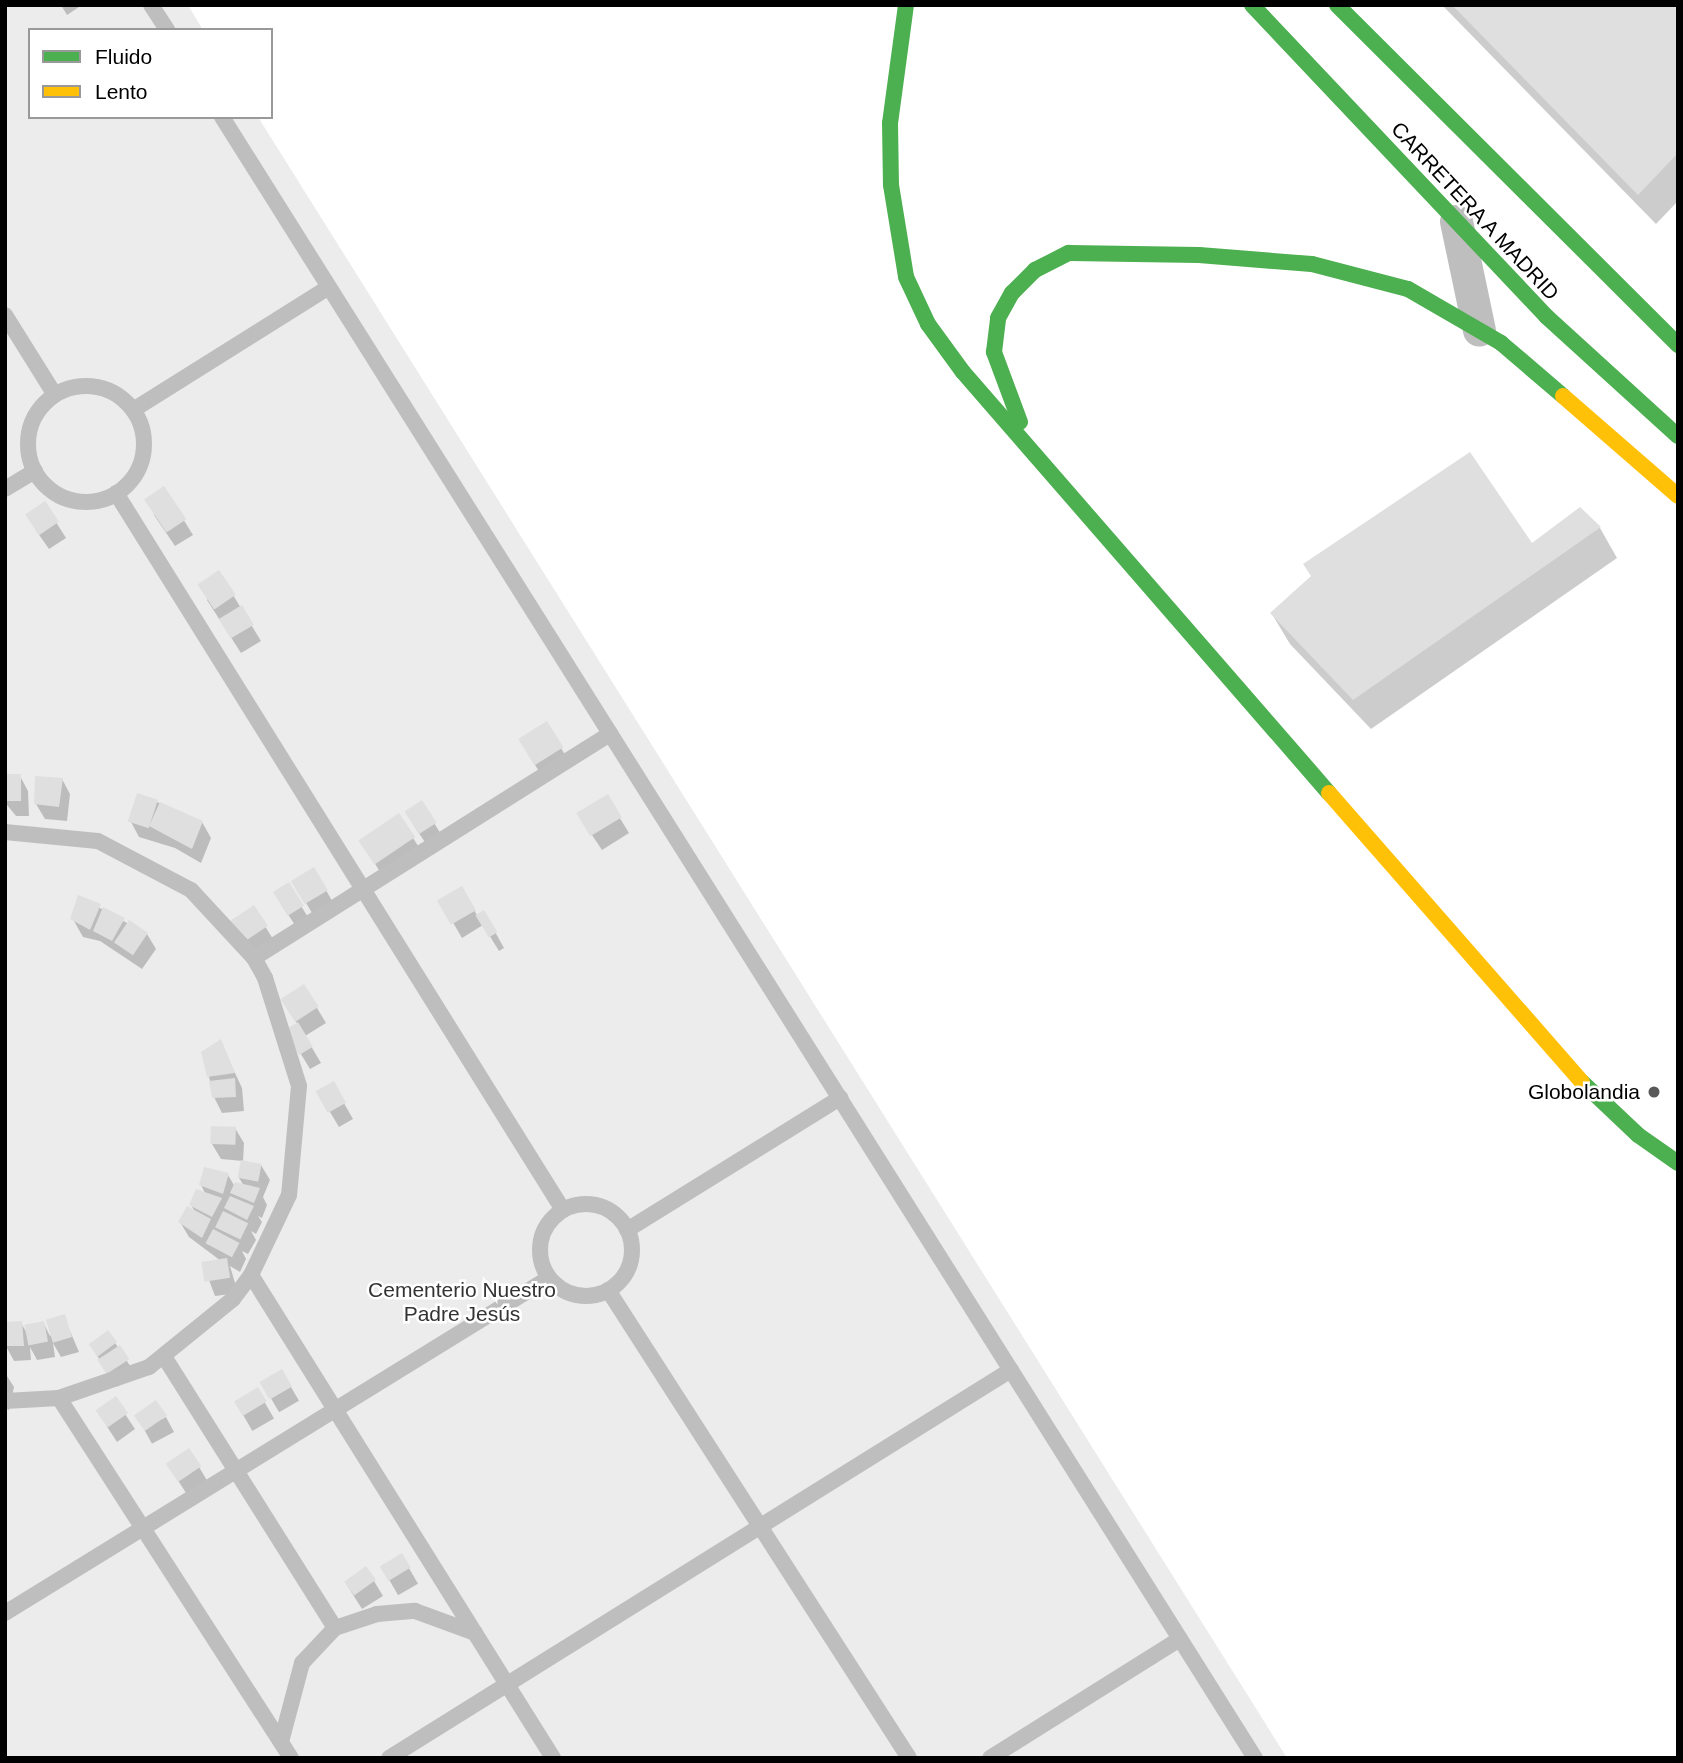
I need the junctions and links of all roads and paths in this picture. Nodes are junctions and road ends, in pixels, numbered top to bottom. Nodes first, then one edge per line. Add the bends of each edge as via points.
1 (151, 5) edge
2 (1252, 5) edge
3 (1337, 5) edge
4 (907, 6) edge
5 (166, 28) edge
6 (223, 119) edge
7 (1456, 221) junction
8 (329, 287) junction
9 (5, 315) edge
10 (1479, 330) junction
11 (1678, 345) edge
12 (55, 395) junction
13 (133, 410) junction
14 (1678, 436) edge
15 (1036, 455) junction
16 (34, 471) junction
17 (5, 489) edge
18 (116, 493) junction
19 (1678, 496) edge
20 (610, 734) junction
21 (5, 832) edge
22 (363, 889) junction
23 (254, 958) junction
24 (840, 1098) junction
25 (1678, 1163) edge
26 (563, 1210) junction
27 (627, 1230) junction
28 (251, 1275) junction
29 (549, 1278) junction
30 (608, 1290) junction
31 (165, 1358) junction
32 (1011, 1370) junction
33 (60, 1398) junction
34 (5, 1401) edge
35 (335, 1410) junction
36 (236, 1471) junction
37 (760, 1526) junction
38 (143, 1528) junction
39 (5, 1613) edge
40 (335, 1629) junction
41 (475, 1633) junction
42 (1180, 1639) junction
43 (507, 1684) junction
44 (281, 1742) junction
45 (292, 1758) edge
46 (389, 1758) edge
47 (553, 1758) edge
48 (909, 1758) edge
49 (990, 1758) edge
50 (1255, 1758) edge

1 - 5 lane
2 - 7 street, CARRETERA A MADRID
3 - 11 street, CARRETERA A MADRID
4 - 15 street via 890,123 891,185 906,277 935,333
6 - 8 lane
7 - 10 street
7 - 14 street, CARRETERA A MADRID via 1547,317
8 - 13 lane
8 - 20 lane
9 - 12 lane
10 - 15 street via 1408,289 1312,264 1199,255 1069,253 1035,270 1012,293 999,318 994,352
10 - 19 street via 1501,343
12 - 13 lane via 71,387 106,389
12 - 16 lane via 42,406 30,429 28,455
13 - 18 lane via 142,427 140,464
15 - 25 street via 1584,1085 1638,1135
16 - 17 lane
16 - 18 lane via 62,496 98,500
18 - 22 lane
20 - 22 lane
20 - 24 lane
21 - 23 lane via 98,841 191,890
22 - 23 lane
22 - 26 lane
23 - 28 lane via 265,978 299,1086 289,1195
24 - 27 lane
24 - 32 lane
26 - 27 lane via 599,1206 611,1211
26 - 29 lane via 551,1220 539,1248
27 - 30 lane via 631,1243 627,1270
28 - 31 lane via 233,1299
28 - 35 lane
29 - 30 lane via 583,1296
29 - 35 lane
30 - 37 lane
31 - 33 lane
31 - 36 lane
32 - 37 lane
32 - 42 lane
33 - 34 lane
33 - 38 lane
35 - 36 lane
35 - 41 lane
36 - 38 lane
36 - 40 lane
37 - 43 lane
37 - 48 lane
38 - 39 lane
38 - 44 lane
40 - 41 lane via 377,1614 415,1611
40 - 44 lane via 302,1663
41 - 43 lane
42 - 49 lane
42 - 50 lane
43 - 46 lane
43 - 47 lane
44 - 45 lane

